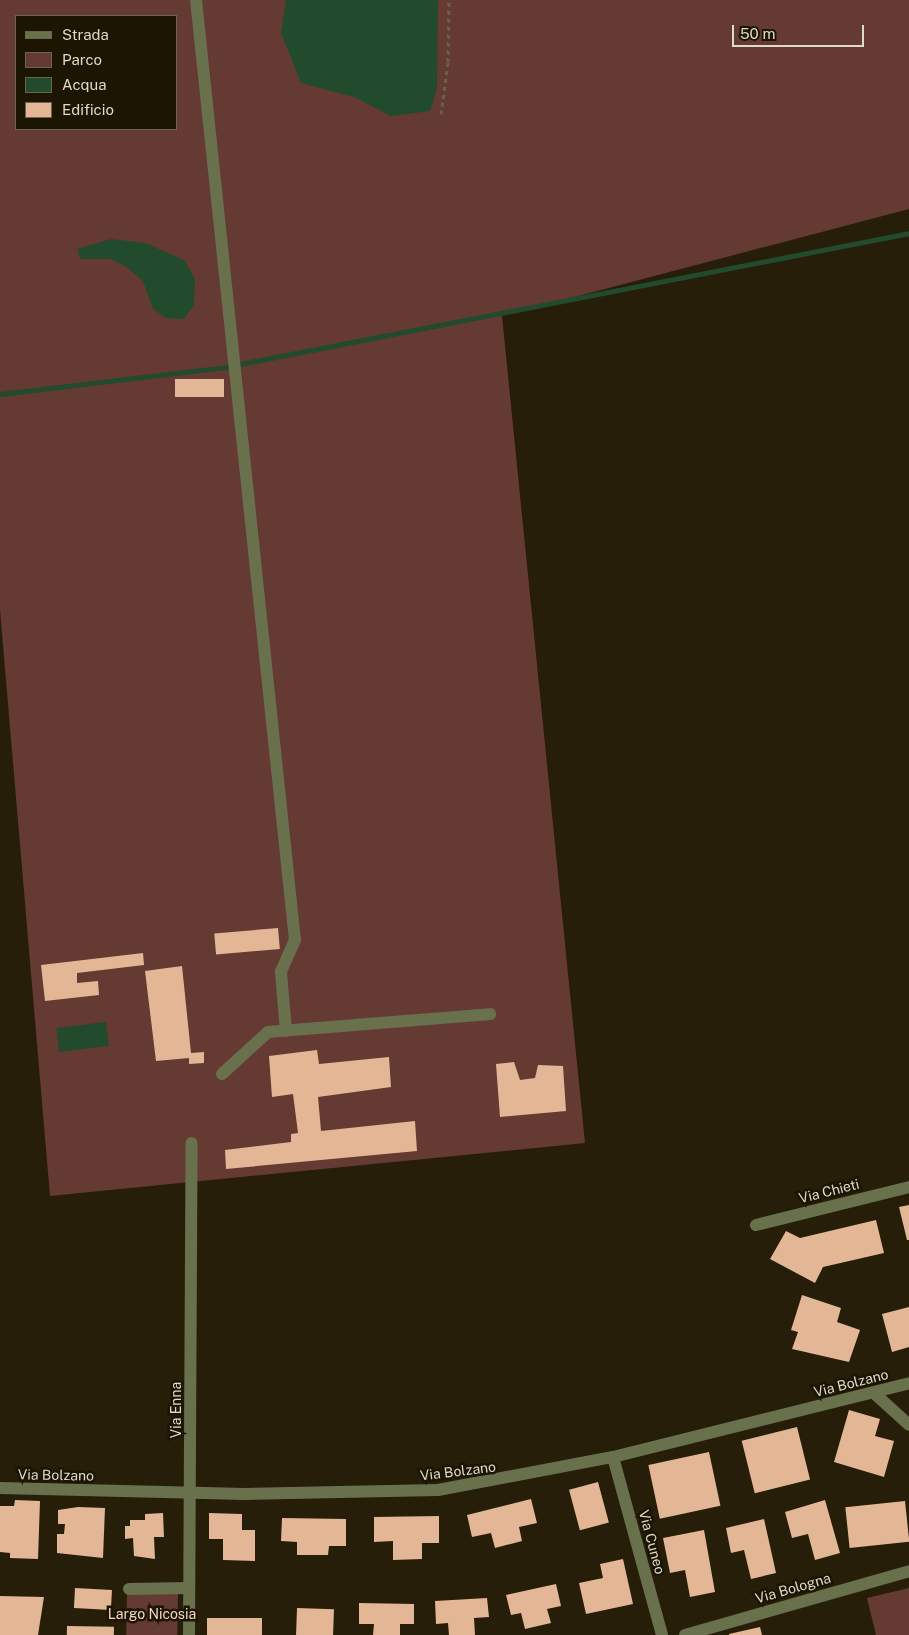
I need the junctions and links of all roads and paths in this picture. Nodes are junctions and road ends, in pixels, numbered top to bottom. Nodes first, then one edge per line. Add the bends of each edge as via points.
1 (196, 0) edge
2 (449, 0) edge
3 (440, 114) dead end
4 (490, 1014) dead end
5 (286, 1031) junction
6 (222, 1074) dead end
7 (192, 1143) dead end
8 (909, 1187) edge
9 (756, 1225) dead end
10 (909, 1383) edge
11 (874, 1393) junction
12 (909, 1424) edge
13 (613, 1457) junction
14 (0, 1488) edge
15 (190, 1493) junction
16 (909, 1571) edge
17 (189, 1588) junction
18 (129, 1589) dead end
19 (189, 1635) edge
20 (662, 1635) edge
21 (685, 1635) edge

1 - 5 street via 295,940 281,972
2 - 3 path via 448,62
4 - 5 street
5 - 6 street via 268,1032
7 - 15 street, Via Enna
8 - 9 street, Via Chieti
10 - 11 street, Via Bolzano
11 - 12 street
11 - 13 street, Via Bolzano
13 - 15 street, Via Bolzano via 438,1490
13 - 20 street, Via Cuneo
14 - 15 street, Via Bolzano
15 - 17 street, Via Enna
16 - 21 street, Via Bologna
17 - 18 street
17 - 19 street, Via Enna

